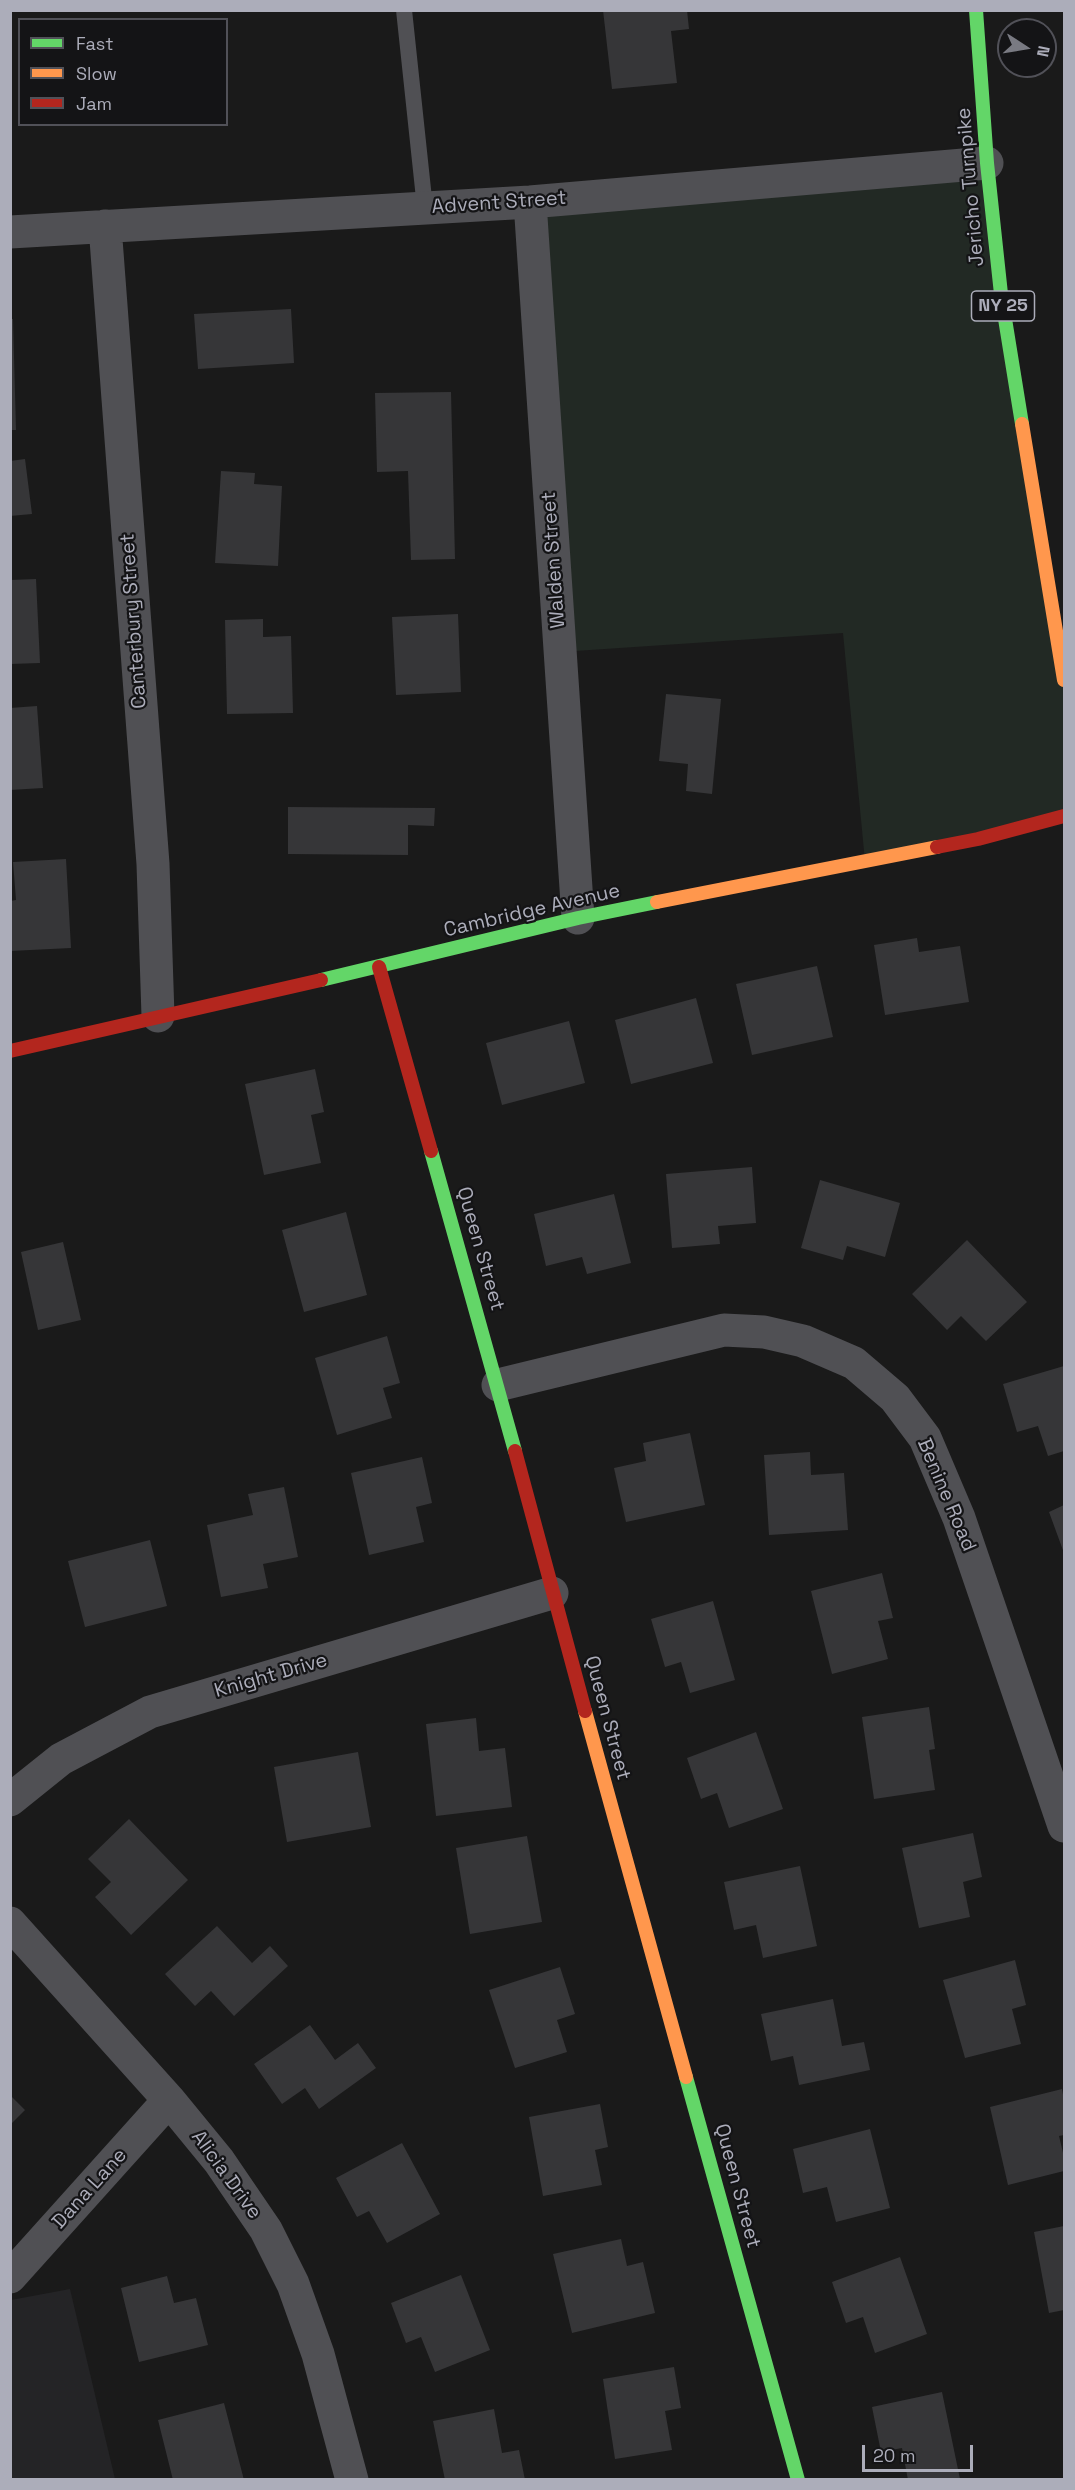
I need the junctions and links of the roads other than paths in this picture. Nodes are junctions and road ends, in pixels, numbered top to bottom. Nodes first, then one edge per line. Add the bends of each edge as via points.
1 (404, 10) edge
2 (976, 10) edge
3 (987, 163) junction
4 (530, 202) junction
5 (424, 208) junction
6 (105, 226) junction
7 (10, 232) edge
8 (1065, 680) edge
9 (1065, 816) edge
10 (578, 918) junction
11 (380, 967) junction
12 (158, 1016) junction
13 (10, 1051) edge
14 (498, 1385) junction
15 (552, 1593) junction
16 (10, 1800) edge
17 (1065, 1826) edge
18 (10, 1923) edge
19 (169, 2100) junction
20 (10, 2277) edge
21 (352, 2480) edge
22 (798, 2480) edge

1 - 5 lane
2 - 3 street, Jericho Turnpike / NY 25
3 - 4 street, Advent Street
3 - 8 street, Jericho Turnpike / NY 25 via 1001,294
4 - 5 street, Advent Street
4 - 10 street, Walden Street
5 - 6 street, Advent Street
6 - 7 street, Advent Street
6 - 12 street, Canterbury Street via 153,864
9 - 10 street, Cambridge Avenue via 978,839
10 - 11 street, Cambridge Avenue
11 - 12 street, Cambridge Avenue
11 - 14 street, Queen Street
12 - 13 street, Cambridge Avenue
14 - 15 street, Queen Street
14 - 17 street, Benine Road via 724,1330 764,1332 803,1341 854,1363 895,1398 925,1438 959,1518
15 - 16 street, Knight Drive via 150,1712 62,1758
15 - 22 street, Queen Street
18 - 19 street, Alicia Drive
19 - 20 street, Dana Lane
19 - 21 street, Alicia Drive via 219,2161 266,2230 293,2284 318,2354

